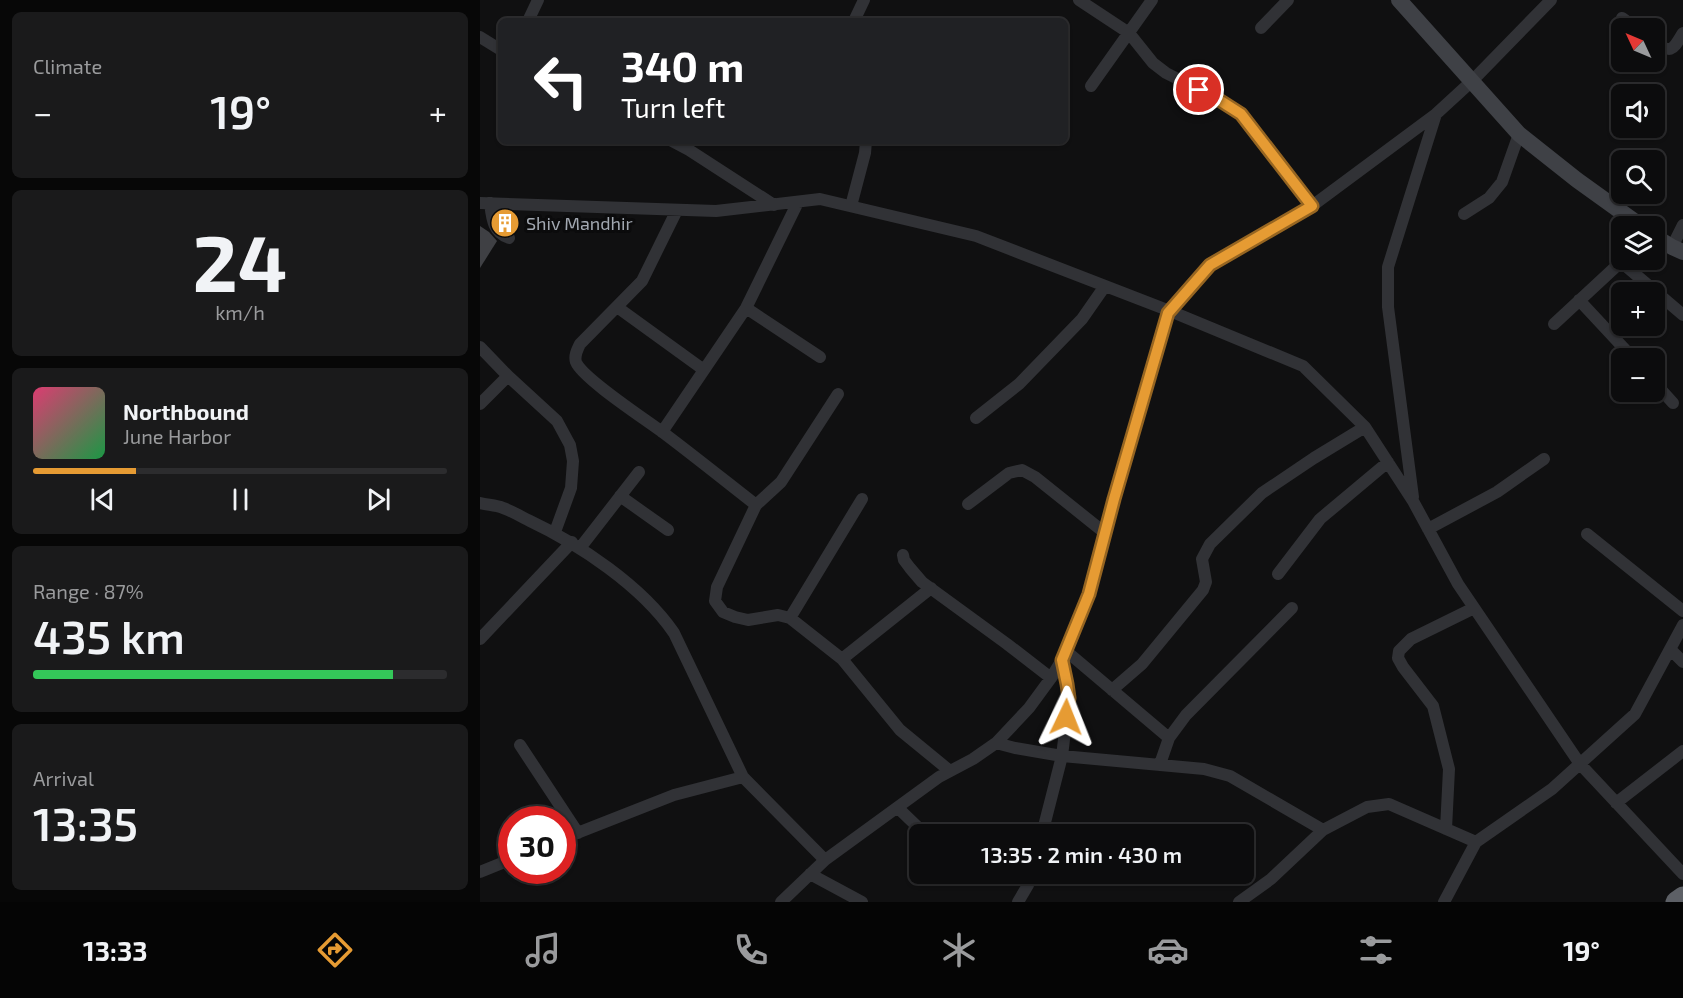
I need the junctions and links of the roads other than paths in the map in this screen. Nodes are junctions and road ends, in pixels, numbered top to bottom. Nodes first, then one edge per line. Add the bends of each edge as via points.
1 (538, 0) edge
2 (864, 0) edge
3 (1078, 0) edge
4 (1152, 0) edge
5 (1288, 0) edge
6 (1399, 0) edge
7 (1551, 0) edge
8 (529, 18) edge
9 (855, 18) edge
10 (1261, 28) dead end
11 (1129, 33) junction
12 (1683, 33) edge
13 (480, 37) edge
14 (498, 48) edge
15 (1665, 50) edge
16 (1472, 81) junction
17 (1091, 86) dead end
18 (1436, 114) junction
19 (1519, 134) junction
20 (678, 144) edge
21 (866, 144) edge
22 (798, 202) junction
23 (485, 203) edge
24 (774, 205) junction
25 (851, 206) junction
26 (1312, 206) junction
27 (677, 210) junction
28 (1464, 214) dead end
29 (1627, 216) edge
30 (1683, 225) edge
31 (509, 238) dead end
32 (1677, 250) edge
33 (1612, 270) edge
34 (1632, 270) edge
35 (1105, 285) junction
36 (1580, 300) junction
37 (617, 307) junction
38 (746, 308) junction
39 (1170, 311) junction
40 (1683, 315) edge
41 (1554, 324) dead end
42 (480, 347) edge
43 (1624, 348) edge
44 (820, 357) dead end
45 (704, 370) junction
46 (508, 376) junction
47 (837, 394) dead end
48 (1665, 394) edge
49 (1673, 403) dead end
50 (480, 404) edge
51 (976, 418) dead end
52 (1365, 427) junction
53 (662, 432) junction
54 (1544, 459) dead end
55 (1388, 462) junction
56 (639, 472) dead end
57 (620, 496) junction
58 (862, 500) dead end
59 (1413, 501) junction
60 (480, 503) edge
61 (968, 504) dead end
62 (756, 505) junction
63 (668, 530) dead end
64 (1428, 530) junction
65 (555, 532) junction
66 (1105, 533) junction
67 (1587, 534) dead end
68 (576, 545) junction
69 (903, 555) dead end
70 (1278, 574) dead end
71 (931, 588) junction
72 (1292, 608) dead end
73 (1474, 608) junction
74 (1683, 611) edge
75 (790, 618) junction
76 (1683, 625) edge
77 (480, 639) edge
78 (1670, 649) junction
79 (1063, 655) junction
80 (843, 659) junction
81 (1683, 662) edge
82 (1052, 678) junction
83 (1112, 690) junction
84 (1169, 738) junction
85 (996, 743) junction
86 (520, 746) dead end
87 (1683, 751) edge
88 (1062, 756) junction
89 (1160, 764) junction
90 (1580, 764) junction
91 (950, 771) junction
92 (743, 777) junction
93 (1616, 803) junction
94 (898, 808) junction
95 (915, 824) edge
96 (1045, 824) edge
97 (1446, 829) junction
98 (1323, 830) junction
99 (578, 833) joint
100 (1476, 842) junction
101 (825, 860) junction
102 (498, 865) edge
103 (480, 872) edge
104 (810, 874) junction
105 (1683, 874) edge
106 (1028, 884) edge
107 (1683, 897) edge
108 (781, 902) edge
109 (862, 902) edge
110 (1018, 902) edge
111 (1239, 902) edge
112 (1444, 902) edge
113 (1676, 902) edge

1 - 8 street
2 - 9 street
3 - 11 street
4 - 11 street
5 - 10 street
6 - 16 street
7 - 16 street
11 - 17 street
11 - 26 street via 1166,73 1241,114
12 - 15 street via 1673,48
13 - 14 street
16 - 18 street
16 - 19 street
18 - 26 street
18 - 59 street via 1388,267 1388,308
19 - 28 street via 1502,182 1489,198
19 - 29 street
20 - 24 street
21 - 25 street
22 - 24 street
22 - 25 street via 820,199
22 - 38 street
23 - 27 street
23 - 31 street via 497,230
24 - 27 street via 716,211
25 - 35 street via 976,236
26 - 39 street via 1210,265
27 - 37 street via 642,280
30 - 32 street
33 - 36 street
34 - 40 street
35 - 39 street
35 - 51 street via 1082,319 1019,384
36 - 41 street
36 - 43 street
37 - 45 street
37 - 53 street via 580,344 576,362 595,382
38 - 44 street
38 - 45 street
39 - 52 street via 1303,366
39 - 66 street
42 - 46 street
45 - 53 street
46 - 50 street
46 - 65 street via 557,420 570,445 571,488
47 - 62 street via 781,482
48 - 49 street
52 - 55 street
52 - 83 street via 1262,493 1210,544 1202,559 1206,582 1203,591 1142,664
53 - 62 street
54 - 64 street via 1497,492
55 - 59 street
55 - 70 street via 1320,519
56 - 57 street
57 - 63 street
57 - 68 street
58 - 75 street
59 - 64 street
60 - 65 street via 503,508
61 - 66 street via 1009,473 1022,470
62 - 75 street via 717,587 715,601 723,612 748,620 778,615
64 - 73 street
65 - 68 street
66 - 79 street via 1089,594
67 - 74 street
68 - 77 street
68 - 92 street via 631,586 666,620
69 - 71 street via 910,568
71 - 80 street
71 - 82 street
72 - 84 street via 1186,715
73 - 90 street
73 - 97 street via 1411,639 1399,651 1398,658 1433,706 1449,769
75 - 80 street
76 - 78 street
78 - 81 street
78 - 90 street via 1635,714
79 - 82 street
79 - 83 street
79 - 88 street via 1069,698
80 - 91 street via 900,730
82 - 85 street
83 - 84 street
84 - 89 street
85 - 88 street
85 - 91 street
86 - 99 street
87 - 93 street
88 - 89 street
88 - 96 street
89 - 98 street via 1230,776
90 - 93 street
90 - 100 street via 1552,789
91 - 94 street
92 - 99 street via 674,795
92 - 101 street
93 - 105 street
94 - 95 street
94 - 101 street
97 - 98 street via 1389,804 1367,807
97 - 100 street
98 - 111 street via 1271,879
100 - 112 street
101 - 104 street
102 - 103 street
104 - 108 street
104 - 109 street
106 - 110 street
107 - 113 highway

